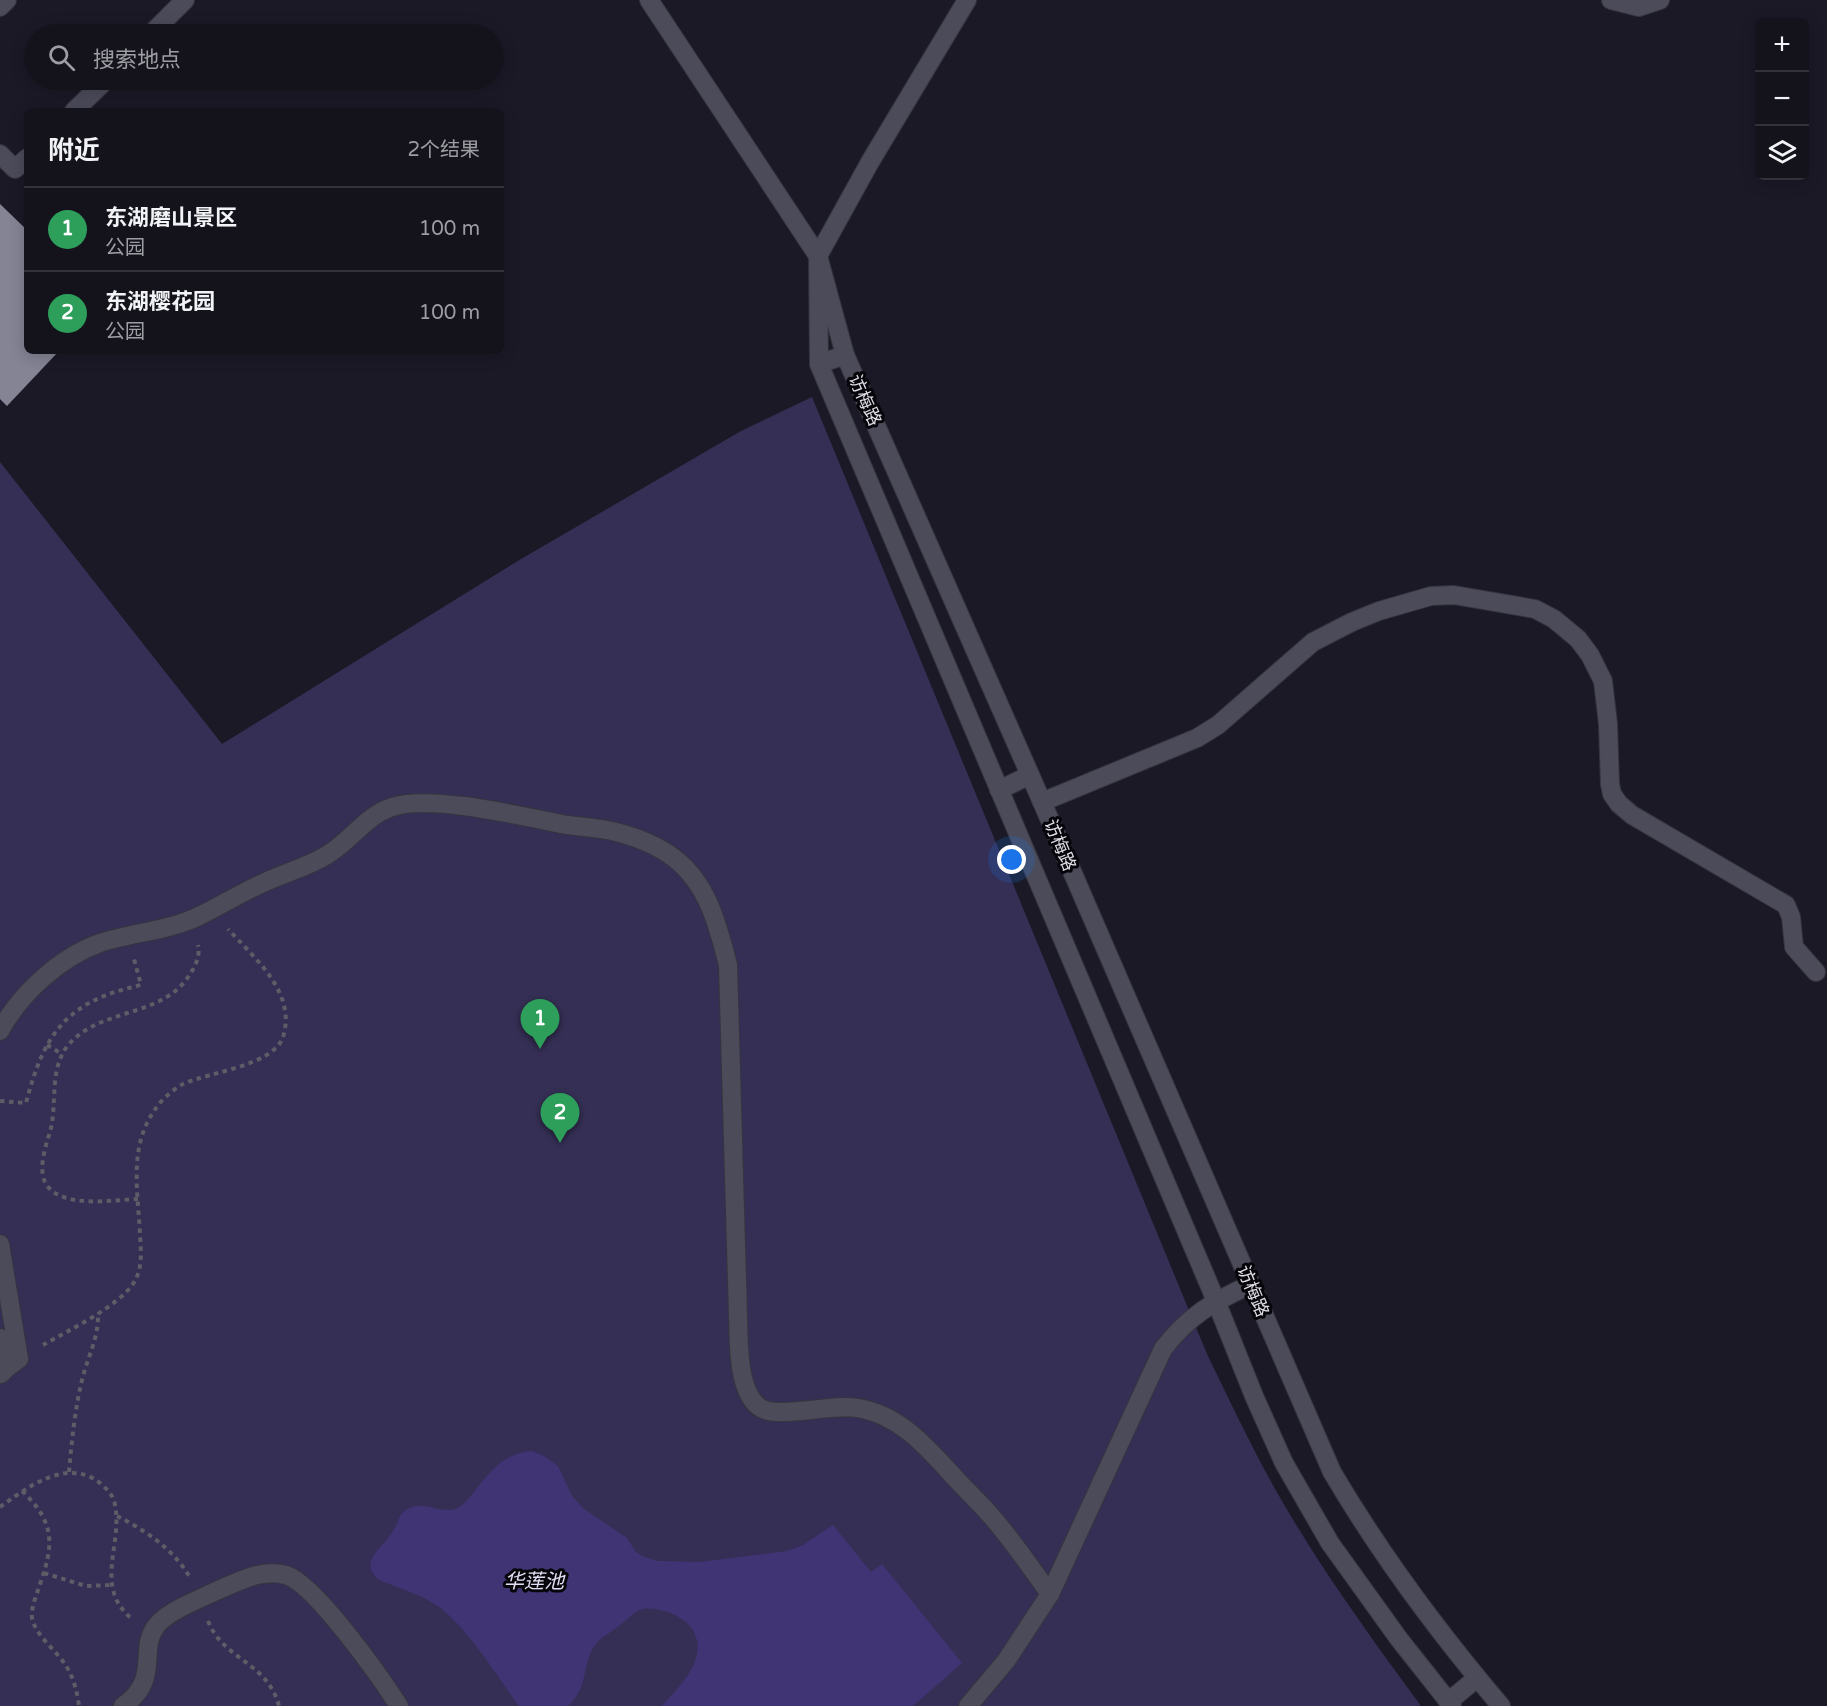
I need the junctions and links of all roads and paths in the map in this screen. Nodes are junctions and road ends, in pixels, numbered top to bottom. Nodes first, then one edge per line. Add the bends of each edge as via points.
1 (7, 0) edge
2 (185, 0) edge
3 (649, 0) edge
4 (1611, 0) edge
5 (1660, 0) edge
6 (960, 2) edge
7 (0, 7) edge
8 (161, 24) edge
9 (96, 90) edge
10 (77, 108) edge
11 (0, 154) edge
12 (24, 161) edge
13 (818, 256) junction
14 (845, 355) junction
15 (819, 364) junction
16 (1030, 776) junction
17 (999, 790) junction
18 (1042, 802) junction
19 (203, 914) junction
20 (128, 937) junction
21 (1816, 972) dead end
22 (0, 1031) edge
23 (47, 1045) junction
24 (62, 1054) junction
25 (0, 1101) edge
26 (138, 1199) junction
27 (0, 1244) edge
28 (1250, 1285) junction
29 (1216, 1300) junction
30 (98, 1313) junction
31 (0, 1338) edge
32 (9, 1367) edge
33 (69, 1472) junction
34 (22, 1491) junction
35 (0, 1507) edge
36 (44, 1573) junction
37 (111, 1585) junction
38 (1050, 1594) junction
39 (152, 1632) junction
40 (1477, 1678) junction
41 (1450, 1704) edge
42 (79, 1706) edge
43 (123, 1706) edge
44 (399, 1706) edge
45 (968, 1706) edge
46 (1501, 1706) edge

1 - 7 street
2 - 8 street
3 - 13 street
4 - 5 street via 1639,7
6 - 13 street
9 - 10 street
11 - 12 street via 15,170
13 - 14 street
13 - 15 street
14 - 15 street, 访梅路
14 - 16 street, 访梅路
15 - 17 street, 访梅路
16 - 17 street
16 - 18 street, 访梅路
17 - 29 street, 访梅路
18 - 21 street via 1197,738 1218,725 1313,642 1378,611 1431,596 1454,595 1521,605 1554,619 1578,639 1598,670 1606,698 1610,784 1619,804 1786,905 1794,947
18 - 28 street, 访梅路
19 - 20 street
19 - 24 path via 197,959 173,994 84,1032
19 - 26 path via 272,978 284,1012 283,1036 275,1050 264,1057 200,1077 181,1086 157,1106 138,1146
19 - 38 street via 263,883 310,866 379,812 406,804 459,806 612,831 648,843 674,858 698,882 716,919 728,965 739,1327 744,1381 749,1394 758,1406 771,1412 839,1406 871,1410 890,1418 926,1446 993,1518
20 - 22 street via 101,943 56,968 26,996
20 - 23 path via 141,985 86,1004 62,1023
23 - 24 path
23 - 25 path via 26,1103
24 - 26 path via 56,1071 54,1118 44,1156 44,1180 53,1191 77,1201
26 - 30 path via 139,1271 133,1284
27 - 32 street
28 - 29 street
28 - 40 street, 访梅路 via 1332,1472 1390,1564
29 - 38 street via 1176,1331 1163,1349
29 - 41 street, 访梅路 via 1284,1463 1314,1516 1399,1640
30 - 32 path
30 - 33 path via 99,1326 74,1424
31 - 32 street
33 - 34 path
33 - 37 path via 90,1476 109,1491 115,1502
34 - 35 path
34 - 36 path via 36,1504 50,1533
36 - 37 path via 86,1586
36 - 42 path via 32,1616 35,1626 73,1677
37 - 39 path via 124,1613
38 - 45 street via 1006,1661
39 - 43 street via 142,1687
39 - 44 street via 170,1615 250,1576 287,1575 313,1593
40 - 41 street
40 - 46 street, 访梅路

